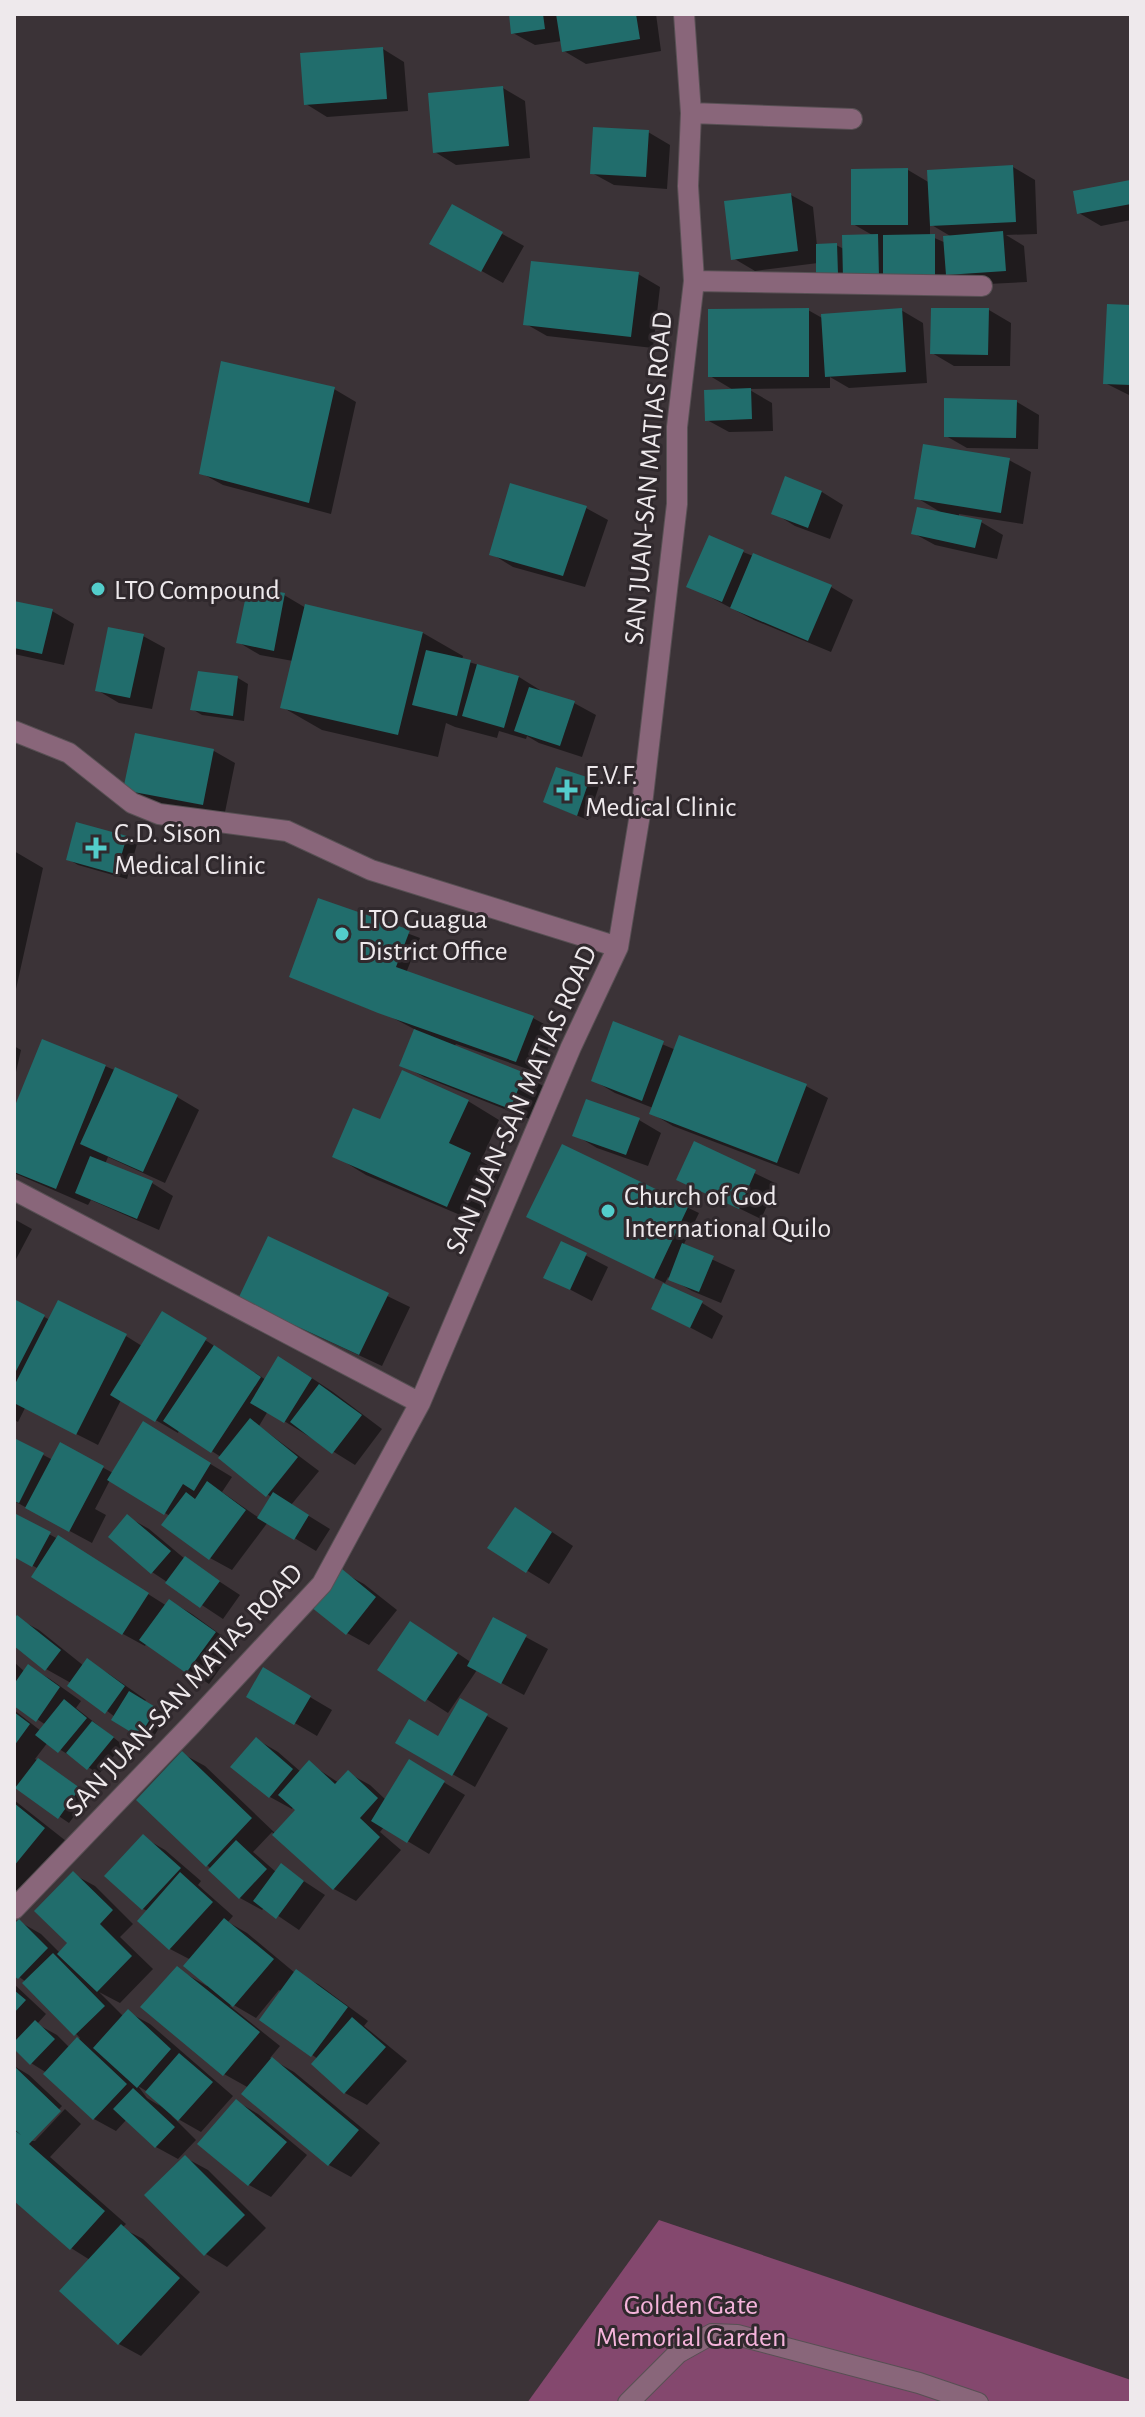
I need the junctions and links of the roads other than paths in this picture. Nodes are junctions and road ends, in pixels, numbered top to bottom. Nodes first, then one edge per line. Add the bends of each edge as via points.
1 (684, 14) edge
2 (691, 113) junction
3 (852, 119) dead end
4 (694, 281) junction
5 (982, 286) dead end
6 (14, 731) edge
7 (618, 947) junction
8 (14, 1190) edge
9 (420, 1403) junction
10 (14, 1909) edge
11 (628, 2403) edge
12 (978, 2403) edge

1 - 2 street, SAN JUAN-SAN MATIAS ROAD
2 - 3 street
2 - 4 street, SAN JUAN-SAN MATIAS ROAD via 688,186
4 - 5 street
4 - 7 street, SAN JUAN-SAN MATIAS ROAD via 677,427 677,504 643,796
6 - 7 street via 69,753 132,803 159,814 287,831 371,870
7 - 9 street, SAN JUAN-SAN MATIAS ROAD
8 - 9 street
9 - 10 street, SAN JUAN-SAN MATIAS ROAD via 322,1584
11 - 12 street via 678,2353 712,2334 737,2335

